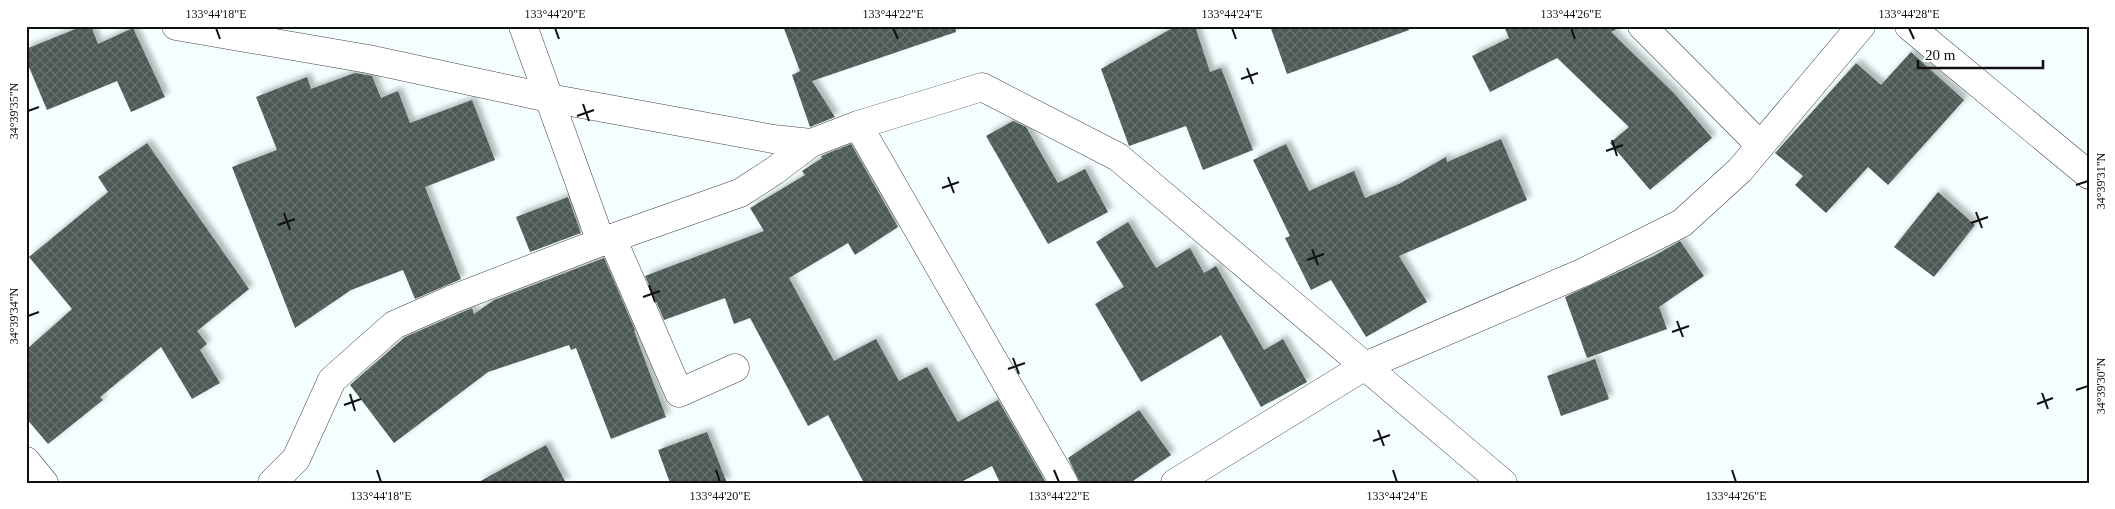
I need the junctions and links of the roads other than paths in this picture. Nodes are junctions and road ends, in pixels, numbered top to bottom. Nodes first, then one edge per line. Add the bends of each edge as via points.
1 (176, 26) edge
2 (523, 26) edge
3 (1642, 26) edge
4 (1861, 26) edge
5 (1910, 26) edge
6 (549, 98) junction
7 (858, 125) junction
8 (811, 143) junction
9 (1760, 144) junction
10 (2089, 175) edge
11 (607, 240) junction
12 (1365, 366) junction
13 (736, 368) dead end
14 (26, 461) edge
15 (44, 483) edge
16 (272, 483) edge
17 (1064, 483) edge
18 (1175, 483) edge
19 (1503, 483) edge

1 - 6 street via 368,59
2 - 6 street
3 - 9 street
4 - 9 street
5 - 10 street
6 - 8 street
6 - 11 street
7 - 8 street
7 - 12 street via 982,87 1118,157
7 - 17 street
8 - 11 street via 740,193
9 - 12 street via 1740,170 1682,223 1584,272
11 - 13 street via 678,393
11 - 16 street via 453,298 394,325 332,380 296,459
12 - 18 street
12 - 19 street
14 - 15 street

